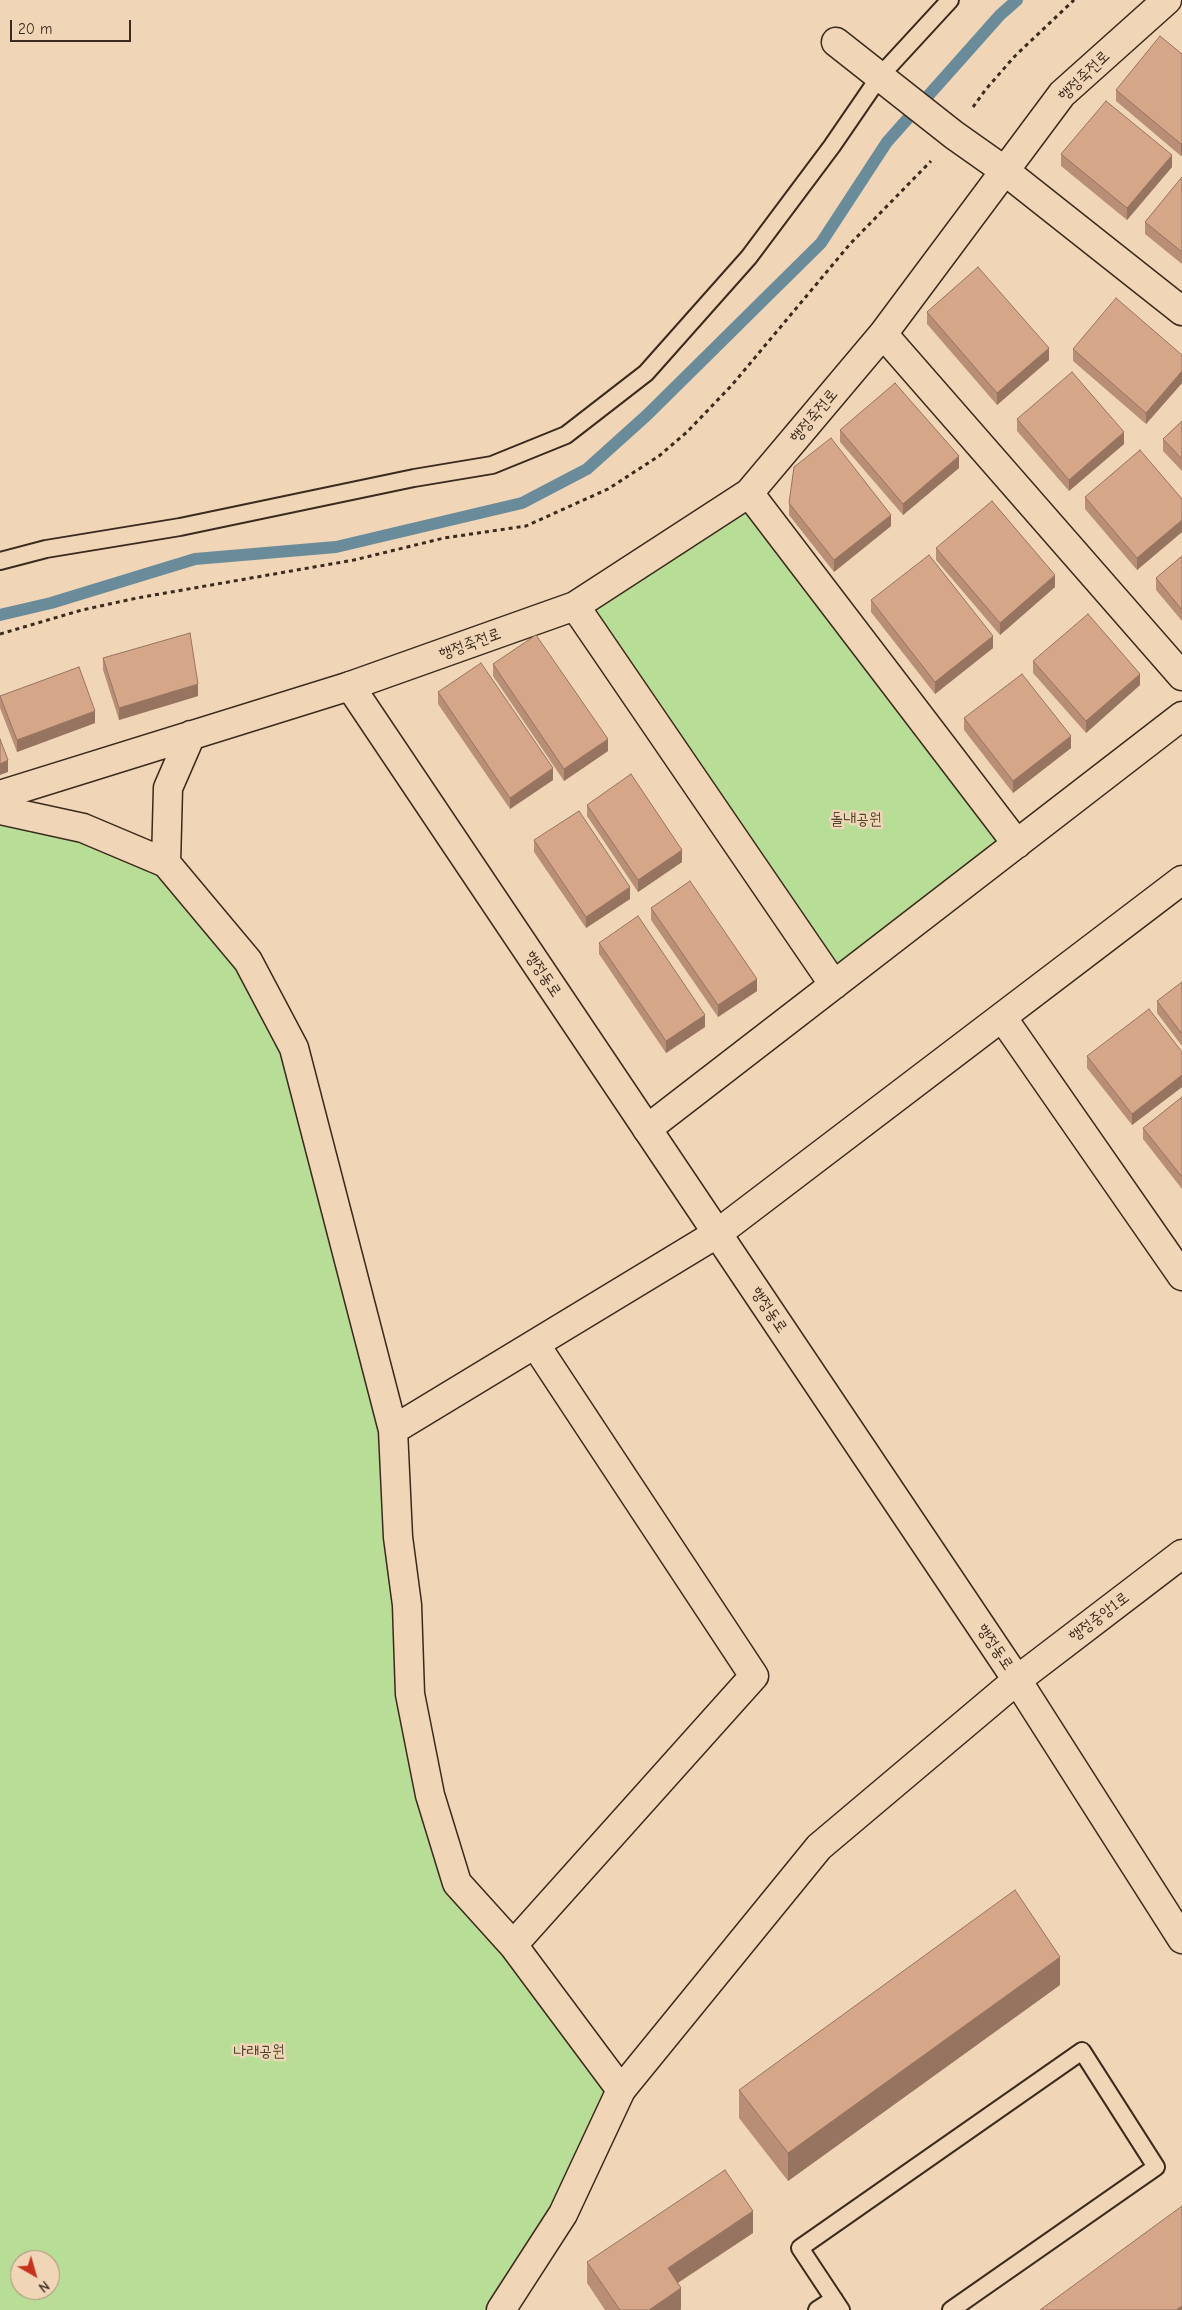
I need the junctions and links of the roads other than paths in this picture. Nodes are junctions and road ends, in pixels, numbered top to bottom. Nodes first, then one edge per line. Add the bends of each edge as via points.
1 (950, 0) edge
2 (1167, 0) edge
3 (1174, 0) edge
4 (1182, 6) edge
5 (836, 42) dead end
6 (888, 83) junction
7 (1005, 172) junction
8 (1182, 310) edge
9 (883, 334) junction
10 (749, 493) junction
11 (0, 561) edge
12 (575, 606) junction
13 (1182, 676) edge
14 (350, 686) junction
15 (1182, 716) edge
16 (191, 735) junction
17 (0, 795) edge
18 (0, 810) edge
19 (1016, 844) junction
20 (166, 863) junction
21 (1182, 880) edge
22 (834, 985) junction
23 (1002, 1017) junction
24 (647, 1129) junction
25 (718, 1233) junction
26 (1180, 1269) edge
27 (535, 1344) junction
28 (393, 1430) junction
29 (1182, 1554) edge
30 (1016, 1680) junction
31 (1182, 1939) edge
32 (513, 1945) junction
33 (621, 2090) junction
34 (838, 2304) edge
35 (501, 2310) edge
36 (817, 2310) edge
37 (951, 2310) edge

1 - 6 lane
2 - 7 street, 행정죽전로 via 1062,94
3 - 4 street
5 - 6 street
6 - 7 street
6 - 11 lane via 832,146 749,257 646,373 566,435 492,465 180,527 46,549
7 - 8 street
7 - 9 street, 행정죽전로
9 - 10 street, 행정죽전로
9 - 13 street
10 - 12 street, 행정죽전로
10 - 19 street
12 - 14 street, 행정죽전로
12 - 22 street
14 - 16 street, 행정죽전로
14 - 24 street, 행정동로
15 - 19 street
16 - 17 street, 행정죽전로
16 - 20 street via 168,788
18 - 20 street via 83,828
19 - 22 street
20 - 28 street via 248,960 294,1048
21 - 23 street
22 - 24 street
23 - 25 street
23 - 26 street
24 - 25 street, 행정동로
25 - 27 street
25 - 30 street, 행정동로
27 - 28 street
27 - 32 street via 754,1676
28 - 32 street via 398,1536 407,1605 410,1694 430,1795 457,1883
29 - 30 street, 행정중앙1로
30 - 31 street, 행정동로
30 - 33 street, 행정중앙1로 via 819,1847
32 - 33 street
33 - 35 street, 행정중앙1로 via 563,2214
34 - 36 lane
34 - 37 lane via 800,2248 1082,2051 1156,2167

